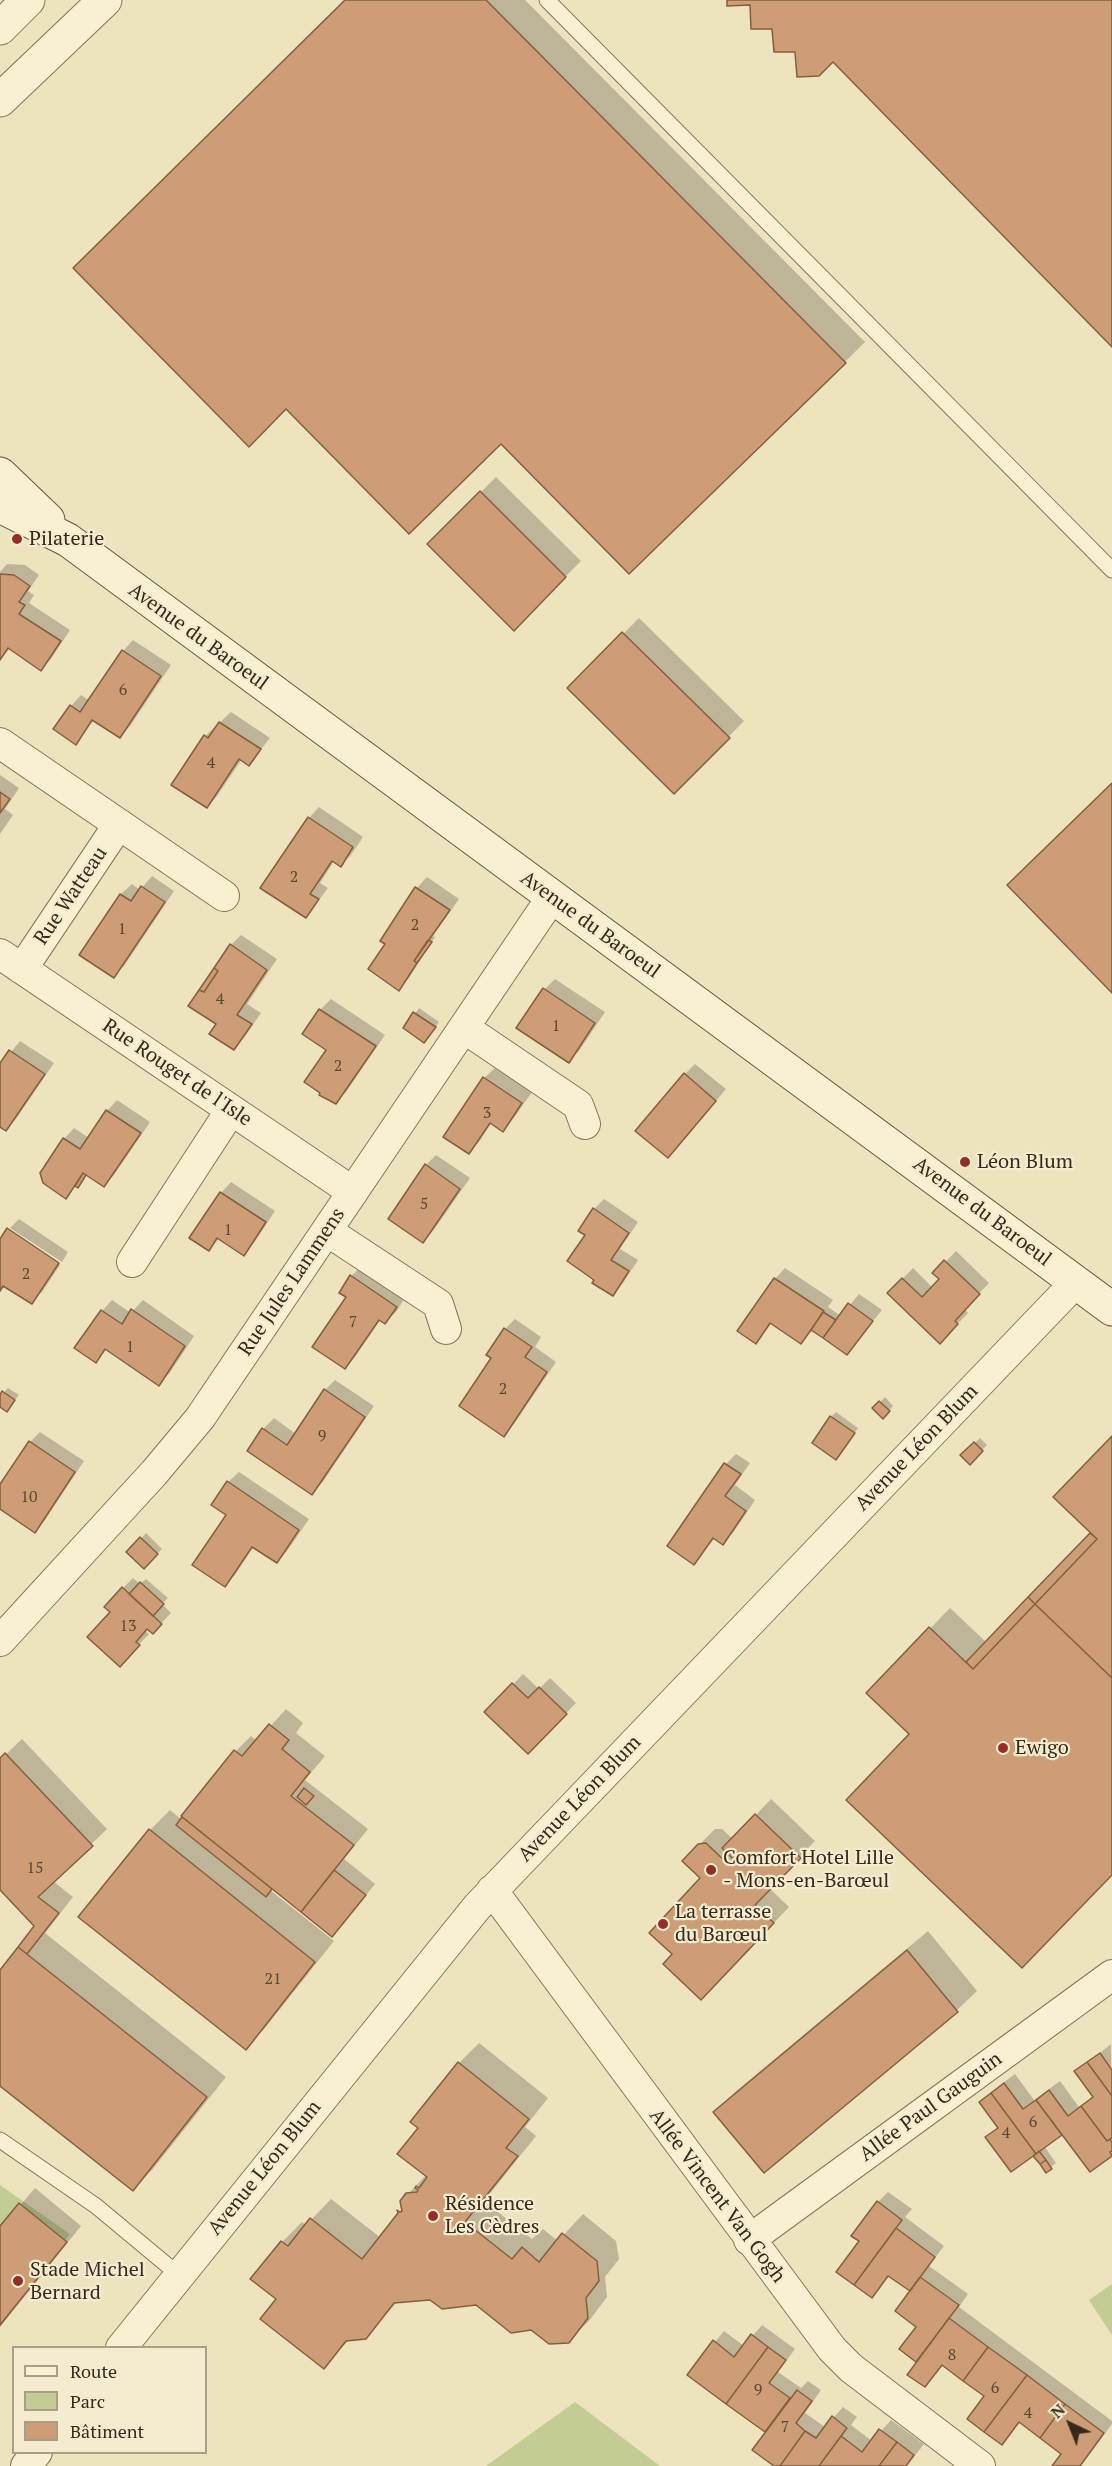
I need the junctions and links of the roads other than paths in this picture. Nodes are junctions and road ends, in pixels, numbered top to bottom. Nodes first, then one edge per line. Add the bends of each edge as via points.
1 (28, 0) edge
2 (105, 0) edge
3 (547, 0) edge
4 (0, 28) edge
5 (0, 100) edge
6 (0, 474) edge
7 (0, 506) edge
8 (68, 540) junction
9 (1112, 570) edge
10 (0, 743) edge
11 (119, 824) junction
12 (224, 896) dead end
13 (552, 897) junction
14 (9, 968) edge
15 (464, 1028) junction
16 (231, 1110) junction
17 (585, 1124) dead end
18 (353, 1192) junction
19 (327, 1231) junction
20 (132, 1262) dead end
21 (1076, 1282) junction
22 (1112, 1309) edge
23 (446, 1329) dead end
24 (0, 1641) edge
25 (492, 1890) junction
26 (1112, 1975) edge
27 (0, 2140) edge
28 (749, 2240) junction
29 (179, 2275) junction
30 (123, 2346) edge
31 (35, 2454) edge
32 (976, 2465) edge
33 (26, 2466) edge

1 - 4 main road
2 - 5 main road
3 - 9 lane
6 - 8 main road, Avenue du Baroeul
7 - 8 main road, Avenue du Baroeul
8 - 13 main road, Avenue du Baroeul
10 - 11 street
11 - 12 street
11 - 14 street, Rue Watteau
13 - 15 street, Rue Jules Lammens
13 - 21 main road, Avenue du Baroeul
14 - 16 street, Rue Rouget de l'Isle
15 - 17 street via 578,1105
15 - 18 street, Rue Jules Lammens
16 - 18 street, Rue Rouget de l'Isle
16 - 20 street
18 - 19 street, Rue Jules Lammens
19 - 23 street via 438,1304
19 - 24 street, Rue Jules Lammens via 183,1440
21 - 22 main road, Avenue du Baroeul
21 - 25 street, Avenue Léon Blum
25 - 28 street, Allée Vincent Van Gogh
25 - 29 street, Avenue Léon Blum
26 - 28 street, Allée Paul Gauguin
27 - 29 lane via 96,2206
28 - 32 street, Allée Vincent Van Gogh via 839,2358
29 - 30 street, Avenue Léon Blum
31 - 33 street

